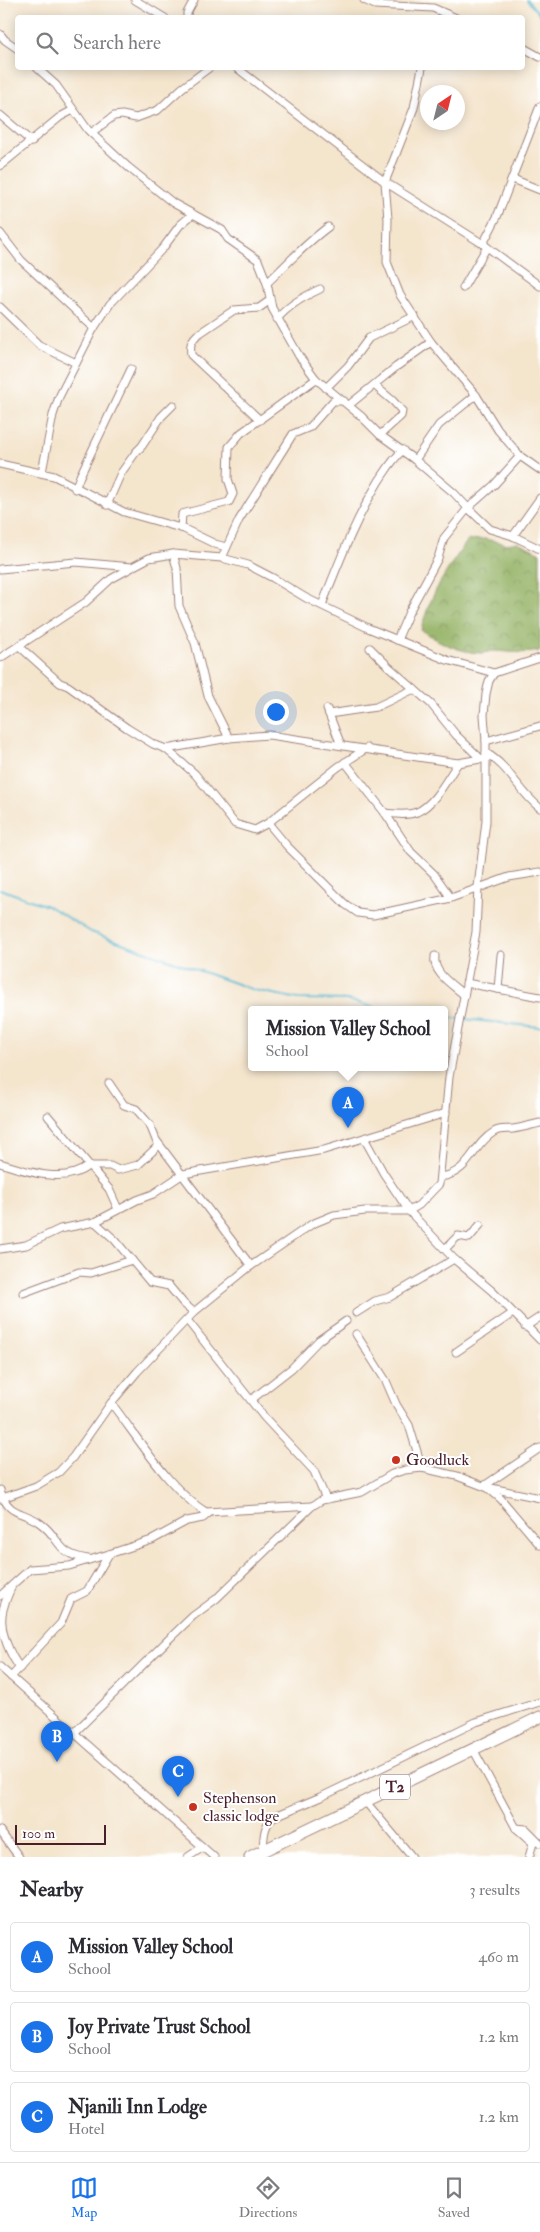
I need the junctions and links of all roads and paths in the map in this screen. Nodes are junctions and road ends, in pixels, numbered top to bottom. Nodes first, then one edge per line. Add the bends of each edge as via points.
1 (134, 0) edge
2 (193, 0) edge
3 (364, 0) edge
4 (160, 15) edge
5 (187, 15) edge
6 (446, 15) edge
7 (0, 34) edge
8 (15, 47) edge
9 (525, 49) edge
10 (540, 57) edge
11 (39, 70) edge
12 (206, 70) edge
13 (239, 70) edge
14 (422, 70) edge
15 (540, 106) edge
16 (72, 110) junction
17 (0, 115) edge
18 (91, 133) junction
19 (32, 142) junction
20 (0, 166) edge
21 (513, 179) junction
22 (384, 182) junction
23 (540, 190) edge
24 (193, 214) junction
25 (328, 227) dead end
26 (0, 232) edge
27 (485, 246) junction
28 (267, 283) junction
29 (540, 286) edge
30 (463, 288) dead end
31 (320, 289) dead end
32 (269, 301) junction
33 (0, 307) edge
34 (414, 316) junction
35 (277, 318) junction
36 (94, 328) junction
37 (431, 342) junction
38 (76, 363) junction
39 (131, 369) dead end
40 (316, 379) junction
41 (374, 385) junction
42 (326, 388) junction
43 (476, 395) junction
44 (347, 403) junction
45 (174, 405) dead end
46 (260, 420) junction
47 (380, 435) junction
48 (403, 450) junction
49 (520, 456) junction
50 (415, 460) junction
51 (0, 464) edge
52 (540, 470) edge
53 (42, 472) junction
54 (76, 489) junction
55 (540, 498) edge
56 (107, 505) junction
57 (468, 508) junction
58 (180, 528) junction
59 (513, 536) junction
60 (226, 547) junction
61 (540, 549) edge
62 (173, 554) junction
63 (222, 558) junction
64 (132, 568) junction
65 (0, 569) edge
66 (322, 605) junction
67 (396, 640) junction
68 (18, 646) junction
69 (370, 648) dead end
70 (0, 658) edge
71 (540, 658) edge
72 (494, 673) junction
73 (414, 689) junction
74 (540, 726) edge
75 (229, 738) junction
76 (486, 741) junction
77 (340, 745) junction
78 (367, 748) junction
79 (166, 749) junction
80 (484, 757) junction
81 (345, 762) junction
82 (458, 763) junction
83 (540, 808) edge
84 (385, 813) junction
85 (268, 823) junction
86 (540, 872) edge
87 (478, 887) junction
88 (451, 898) junction
89 (501, 955) dead end
90 (435, 956) dead end
91 (466, 983) junction
92 (498, 989) junction
93 (464, 995) junction
94 (540, 997) edge
95 (109, 1083) dead end
96 (446, 1113) junction
97 (48, 1116) dead end
98 (540, 1123) edge
99 (364, 1138) junction
100 (159, 1145) junction
101 (0, 1164) edge
102 (88, 1166) junction
103 (182, 1174) junction
104 (441, 1177) junction
105 (118, 1209) junction
106 (409, 1211) junction
107 (96, 1222) junction
108 (480, 1225) dead end
109 (444, 1248) junction
110 (0, 1249) edge
111 (454, 1259) junction
112 (132, 1260) junction
113 (251, 1266) junction
114 (23, 1294) dead end
115 (194, 1312) junction
116 (356, 1313) dead end
117 (513, 1313) junction
118 (540, 1317) edge
119 (187, 1320) junction
120 (346, 1321) dead end
121 (525, 1326) junction
122 (356, 1334) dead end
123 (540, 1340) edge
124 (456, 1352) dead end
125 (251, 1400) junction
126 (111, 1403) junction
127 (540, 1448) edge
128 (422, 1468) junction
129 (486, 1487) junction
130 (0, 1490) edge
131 (1, 1498) edge
132 (540, 1498) edge
133 (326, 1499) junction
134 (312, 1506) junction
135 (209, 1514) junction
136 (540, 1545) edge
137 (109, 1554) junction
138 (92, 1559) junction
139 (12, 1586) junction
140 (0, 1596) edge
141 (0, 1667) edge
142 (20, 1668) junction
143 (11, 1678) junction
144 (540, 1702) edge
145 (540, 1717) edge
146 (74, 1734) junction
147 (473, 1749) junction
148 (365, 1801) junction
149 (516, 1828) junction
150 (0, 1831) edge
151 (540, 1843) edge
152 (204, 1847) junction
153 (264, 1851) junction
154 (19, 1857) edge
155 (188, 1857) edge
156 (214, 1857) edge
157 (250, 1857) edge
158 (412, 1857) edge
159 (529, 1857) edge

1 - 4 street
2 - 5 street
3 - 6 street via 375,6 433,8
7 - 8 street
9 - 10 street
11 - 16 street via 56,85
12 - 18 street via 158,110 136,118 114,116
13 - 22 street
14 - 22 street via 414,108
15 - 21 street
16 - 18 street
16 - 19 street
17 - 19 street
18 - 24 street via 173,203
19 - 20 street
21 - 23 street
21 - 27 street
22 - 27 street
22 - 34 street via 388,219 387,262 400,295
24 - 28 street via 222,230 228,239 258,260
24 - 36 street via 110,304
25 - 28 street via 311,239
26 - 36 street via 21,260
27 - 29 street
27 - 30 street
28 - 32 street
31 - 35 street via 301,298
32 - 35 street
32 - 46 street via 259,308 234,310 197,335 190,347 192,355
33 - 38 street via 39,345
34 - 37 street
34 - 42 street via 369,338
35 - 40 street
36 - 38 street
37 - 41 street
37 - 43 street
38 - 53 street via 53,415
39 - 54 street
40 - 42 street
40 - 46 street
41 - 44 street
41 - 47 street via 402,411 401,416
42 - 44 street
43 - 49 street via 498,430
43 - 50 street via 440,425
44 - 47 street
44 - 60 street via 333,401 310,427 293,434 239,520
45 - 56 street via 167,409 121,473
46 - 58 street via 241,433 230,447 228,479 233,494 229,502 182,514
47 - 48 street
48 - 50 street
48 - 66 street via 391,461 362,508
49 - 52 street
49 - 57 street
50 - 57 street
51 - 53 street
53 - 54 street
54 - 56 street
55 - 59 street
56 - 58 street
57 - 59 street via 490,529
57 - 67 street via 444,538 438,558
58 - 60 street
59 - 61 street
60 - 63 street
62 - 63 street
62 - 64 street via 149,558
62 - 75 street via 177,568 178,606 195,643 208,696
63 - 66 street via 248,565
64 - 65 street via 76,562
64 - 68 street via 111,579 86,602
66 - 67 street
67 - 72 street via 447,660
68 - 70 street
68 - 79 street via 60,684 68,686 153,744
69 - 73 street
71 - 72 street
72 - 76 street via 485,701
73 - 77 street via 376,707 328,712
73 - 80 street via 456,735
74 - 76 street
75 - 77 street via 269,736
75 - 79 street
76 - 80 street
77 - 78 street
78 - 81 street
78 - 82 street
79 - 85 street via 194,774 235,824 255,830
80 - 82 street
80 - 83 street via 500,763
80 - 87 street via 486,821
81 - 84 street
81 - 85 street
82 - 84 street via 435,795 419,810 407,814
84 - 88 street via 414,856 434,874
85 - 88 street via 324,884 358,913 373,915
86 - 87 street
87 - 88 street
87 - 91 street via 475,939
89 - 92 street
90 - 93 street via 437,970
91 - 92 street
91 - 93 street
92 - 94 street
93 - 96 street
95 - 100 street via 124,1105 136,1108
96 - 99 street
96 - 104 street
97 - 102 street
98 - 104 street via 495,1132 480,1144 461,1168
99 - 103 street via 324,1150
99 - 106 street
100 - 102 street via 135,1167 118,1170 110,1166
100 - 103 street
101 - 102 street via 43,1175 77,1173
102 - 105 street via 109,1189
103 - 105 street via 153,1194
103 - 113 street
104 - 106 street via 436,1188
105 - 107 street
106 - 109 street
106 - 113 street via 334,1215 312,1224
107 - 110 street via 60,1229 26,1245
107 - 112 street
108 - 109 street via 468,1238 458,1236
109 - 111 street
111 - 116 street via 390,1298 375,1300
111 - 117 street
112 - 114 street via 90,1274 79,1272
112 - 115 street via 150,1282 169,1286
113 - 115 street
115 - 119 street
117 - 121 street
117 - 124 street
118 - 121 street
119 - 125 street
119 - 126 street
120 - 125 street via 319,1340 292,1368
121 - 123 street
122 - 128 street via 409,1425
125 - 133 street via 314,1471
126 - 131 street via 59,1472 36,1486
126 - 135 street via 169,1477
127 - 129 street
128 - 129 street
128 - 133 street via 398,1472 358,1493
129 - 132 street
129 - 136 street via 501,1498
130 - 131 street
131 - 138 street via 14,1512 41,1524 69,1555
133 - 134 street
134 - 135 street
134 - 146 street via 216,1599 170,1638
135 - 137 street via 187,1521 152,1540
137 - 138 street
137 - 142 street via 86,1591 71,1600 62,1621
138 - 139 street via 65,1566 34,1568
139 - 140 street
139 - 142 street via 4,1605 2,1623 10,1654
141 - 143 street
142 - 143 street
143 - 146 street
144 - 153 street via 476,1722 273,1817 264,1828
145 - 147 highway, T2
146 - 152 street
147 - 148 highway, T2
147 - 149 street
148 - 153 highway, T2
148 - 158 street
149 - 151 street via 526,1829
149 - 159 street via 533,1843
150 - 154 street
152 - 155 street
152 - 156 street
153 - 157 highway, T2

